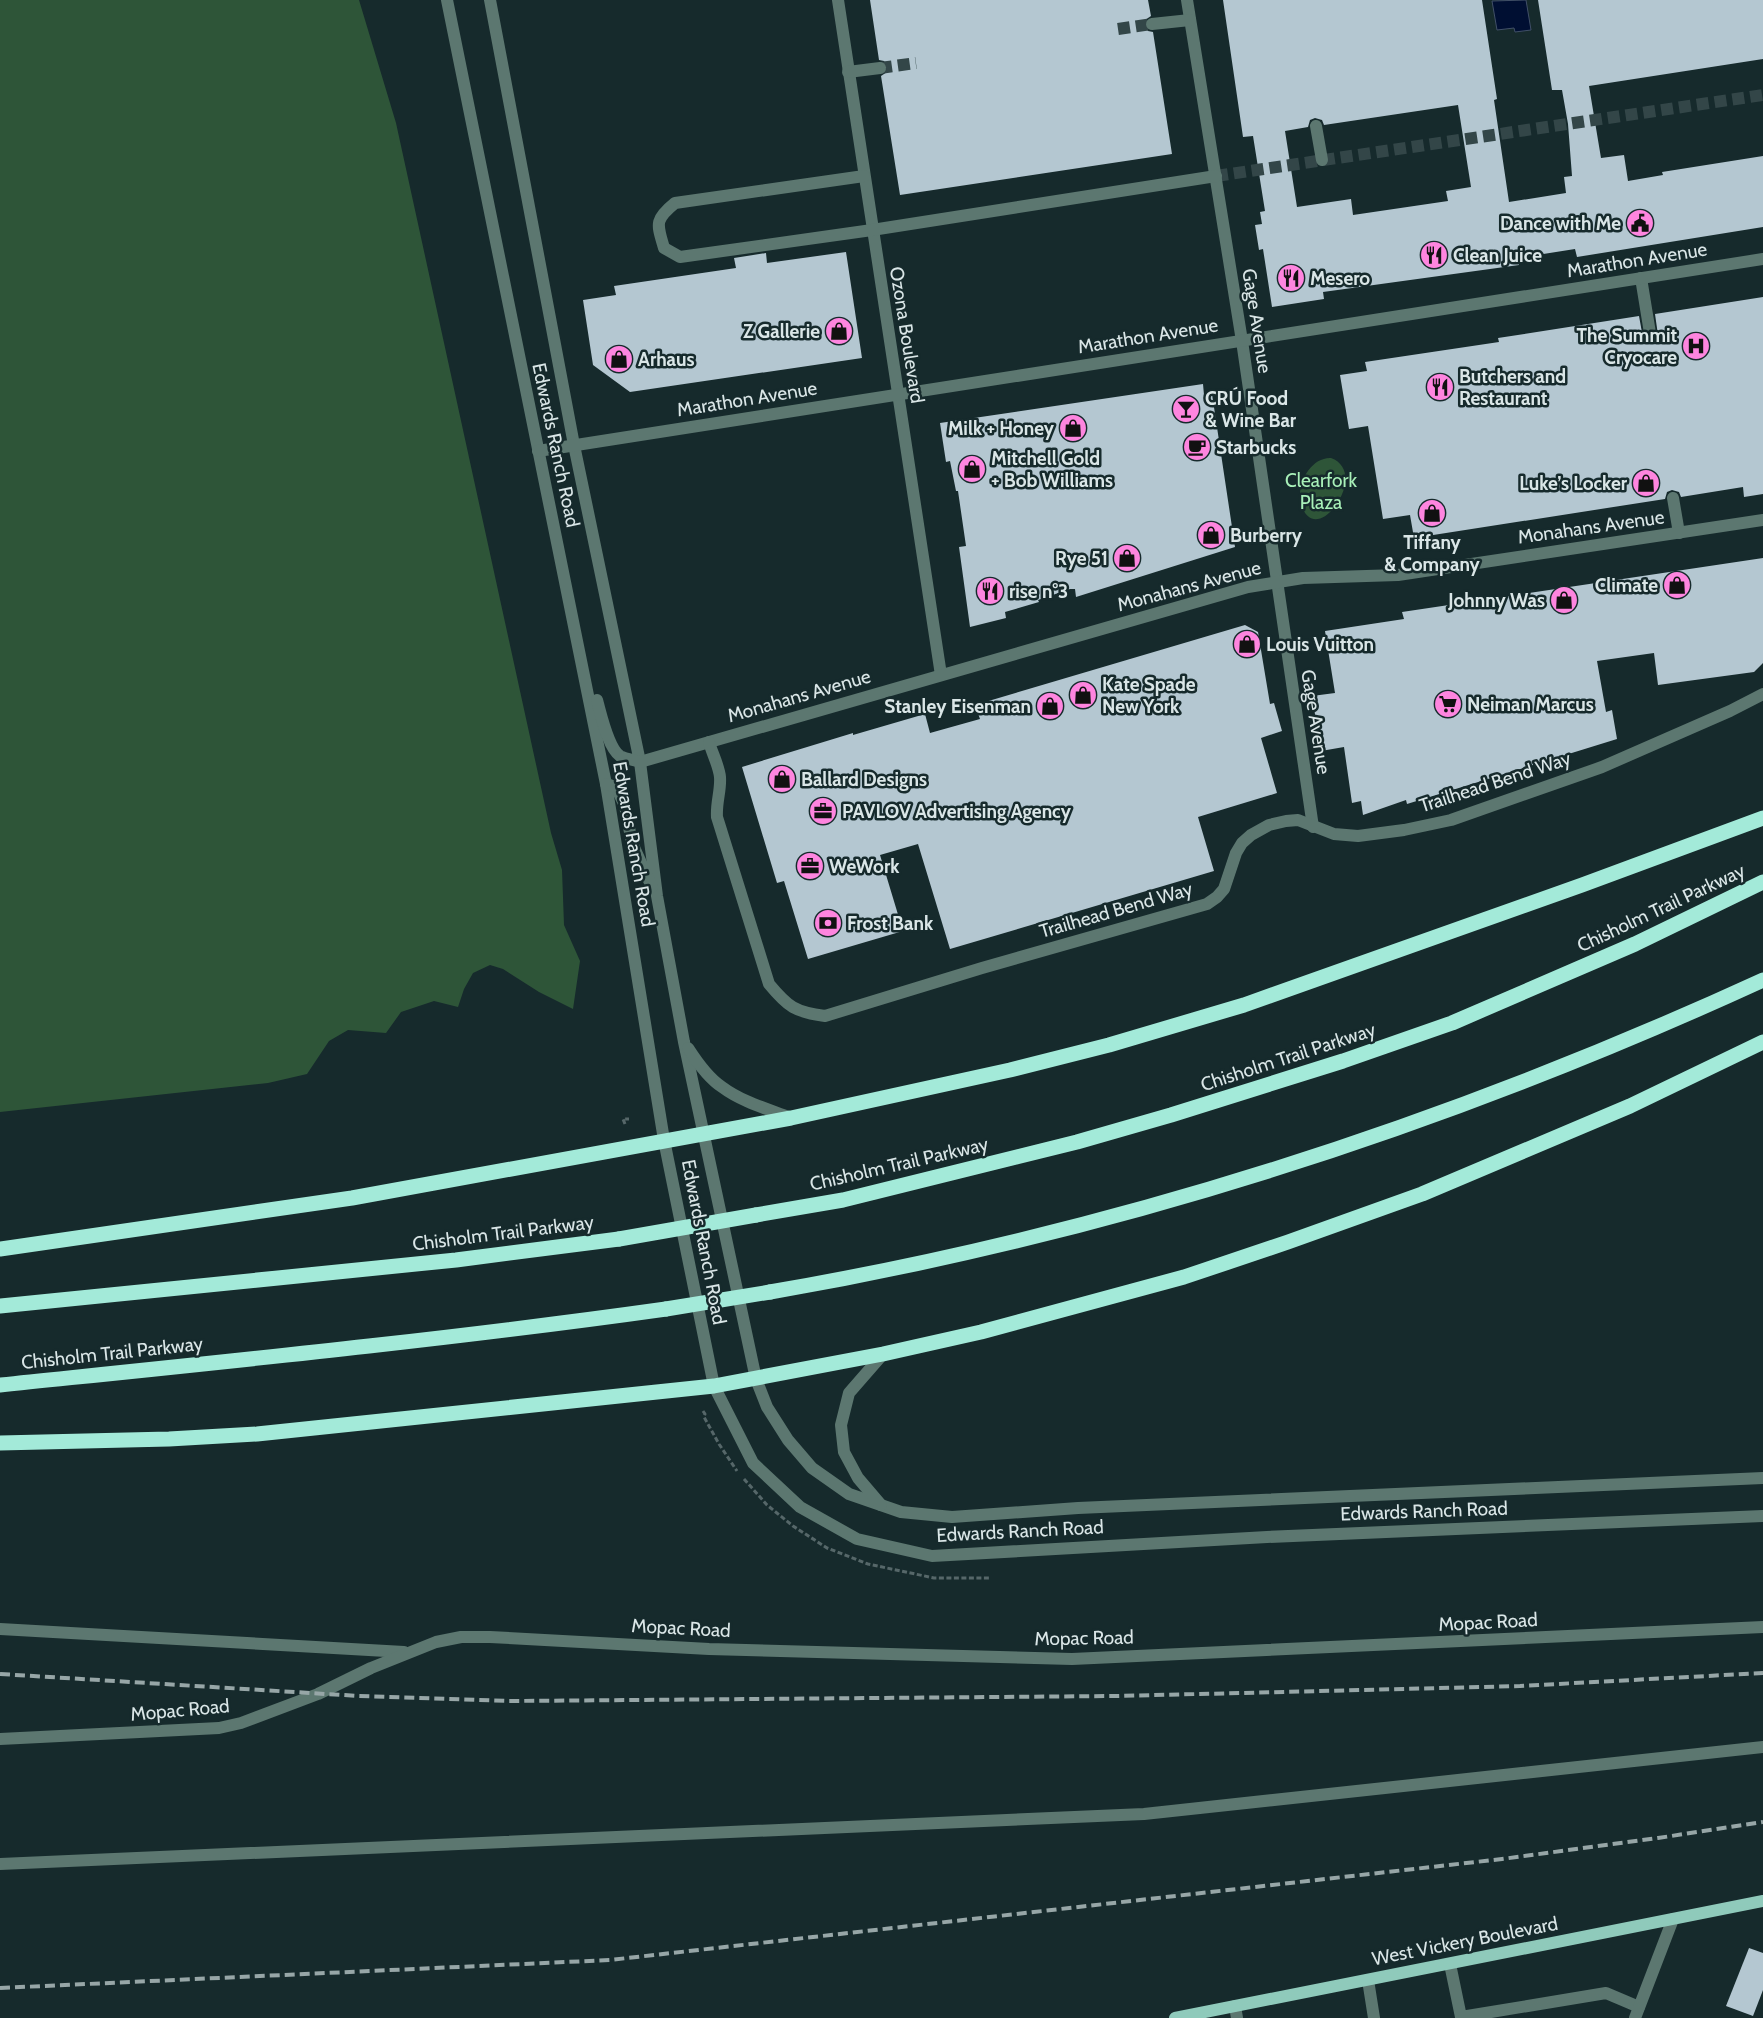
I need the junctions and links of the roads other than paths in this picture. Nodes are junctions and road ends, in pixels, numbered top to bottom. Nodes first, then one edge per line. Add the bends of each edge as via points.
1 (447, 0) edge
2 (490, 0) edge
3 (838, 0) edge
4 (1187, 0) edge
5 (1190, 20) junction
6 (1152, 24) tunnel mouth
7 (880, 68) tunnel mouth
8 (848, 72) junction
9 (1316, 126) dead end
10 (1322, 160) dead end
11 (864, 176) junction
12 (1216, 176) junction
13 (872, 230) junction
14 (1763, 260) edge
15 (1641, 278) junction
16 (1650, 332) dead end
17 (1242, 341) junction
18 (896, 394) junction
19 (574, 446) junction
20 (538, 452) junction
21 (1674, 498) dead end
22 (1763, 520) edge
23 (1679, 533) junction
24 (1276, 582) junction
25 (583, 668) junction
26 (941, 675) junction
27 (1763, 694) edge
28 (709, 742) junction
29 (640, 762) junction
30 (606, 784) junction
31 (1763, 818) edge
32 (1313, 827) junction
33 (1763, 882) edge
34 (656, 896) junction
35 (1763, 980) edge
36 (684, 1042) junction
37 (1763, 1042) edge
38 (791, 1118) junction
39 (703, 1133) junction
40 (664, 1140) junction
41 (0, 1249) edge
42 (0, 1306) edge
43 (883, 1354) junction
44 (756, 1378) junction
45 (0, 1385) edge
46 (714, 1386) junction
47 (0, 1443) edge
48 (1763, 1478) edge
49 (881, 1505) junction
50 (1763, 1516) edge
51 (1763, 1627) edge
52 (0, 1629) edge
53 (409, 1653) junction
54 (0, 1739) edge
55 (1763, 1747) edge
56 (0, 1864) edge
57 (1763, 1901) edge
58 (1673, 1919) junction
59 (1450, 1964) junction
60 (1368, 1980) junction
61 (1236, 2012) edge
62 (1637, 2013) edge
63 (1175, 2018) edge
64 (1374, 2018) edge

1 - 20 street, Edwards Ranch Road
2 - 19 street, Edwards Ranch Road
3 - 8 street, Ozona Boulevard
4 - 5 street, Gage Avenue
5 - 6 street
5 - 12 street, Gage Avenue
7 - 8 street
8 - 11 street, Ozona Boulevard
9 - 10 street
11 - 13 street, Ozona Boulevard
11 - 13 street via 675,203 661,214 658,227 664,248 680,257
12 - 13 street
12 - 17 street, Gage Avenue
13 - 18 street, Ozona Boulevard
14 - 15 street, Marathon Avenue
15 - 16 street
15 - 17 street, Marathon Avenue
17 - 18 street, Marathon Avenue
17 - 24 street, Gage Avenue
18 - 19 street, Marathon Avenue
18 - 26 street, Ozona Boulevard
19 - 20 street, Marathon Avenue
19 - 29 street, Edwards Ranch Road
20 - 25 street, Edwards Ranch Road
21 - 23 street
22 - 23 street, Monahans Avenue
23 - 24 street, Monahans Avenue via 1398,575 1302,578
24 - 26 street, Monahans Avenue via 1248,587
24 - 32 street, Gage Avenue
25 - 29 street via 616,751
25 - 30 street, Edwards Ranch Road
26 - 28 street, Monahans Avenue
27 - 32 street, Trailhead Bend Way via 1602,767 1452,820 1358,836 1334,834
28 - 29 street, Monahans Avenue
28 - 32 street, Trailhead Bend Way via 720,775 717,817 769,984 785,1004 806,1013 825,1016 1207,904 1224,889 1236,853 1251,835 1269,825 1286,821 1298,820
29 - 34 street, Edwards Ranch Road
30 - 34 street via 616,787 621,796 632,843
30 - 40 street, Edwards Ranch Road
31 - 38 highway via 1197,1020 1010,1070
33 - 42 highway, Chisholm Trail Parkway, bridge via 1635,944 1452,1023 1343,1061 1076,1142 844,1200 619,1239 456,1260
34 - 36 street, Edwards Ranch Road
35 - 45 highway, Chisholm Trail Parkway, bridge via 1642,1033 1442,1112 1321,1154 1107,1218 926,1262 666,1309 412,1342
36 - 38 street via 708,1076 722,1088
36 - 39 street, Edwards Ranch Road
37 - 43 highway via 1656,1095 1510,1158 1422,1194 1288,1242 1114,1297
38 - 39 highway
39 - 40 highway
39 - 44 street, Edwards Ranch Road
40 - 41 highway via 352,1198
40 - 46 street, Edwards Ranch Road
43 - 44 highway
43 - 49 street via 849,1393 841,1426 844,1452 858,1478
44 - 46 highway
44 - 49 street, Edwards Ranch Road via 767,1407 788,1440 812,1468 849,1494
46 - 47 highway via 258,1434
46 - 50 street, Edwards Ranch Road via 752,1463 800,1507 857,1539 932,1556 1267,1537
48 - 49 street, Edwards Ranch Road via 1078,1508 952,1517 901,1512
51 - 53 street, Mopac Road via 1072,1659 718,1649 490,1637 462,1637 436,1642
52 - 53 street, Mopac Road
53 - 54 street, Mopac Road via 318,1694 219,1728
55 - 56 street via 1144,1814
57 - 58 main road, West Vickery Boulevard
58 - 59 main road, West Vickery Boulevard
58 - 62 street
59 - 60 main road, West Vickery Boulevard
59 - 62 street via 1462,2017 1606,1993
60 - 61 main road, West Vickery Boulevard
60 - 64 street
61 - 63 main road, West Vickery Boulevard

